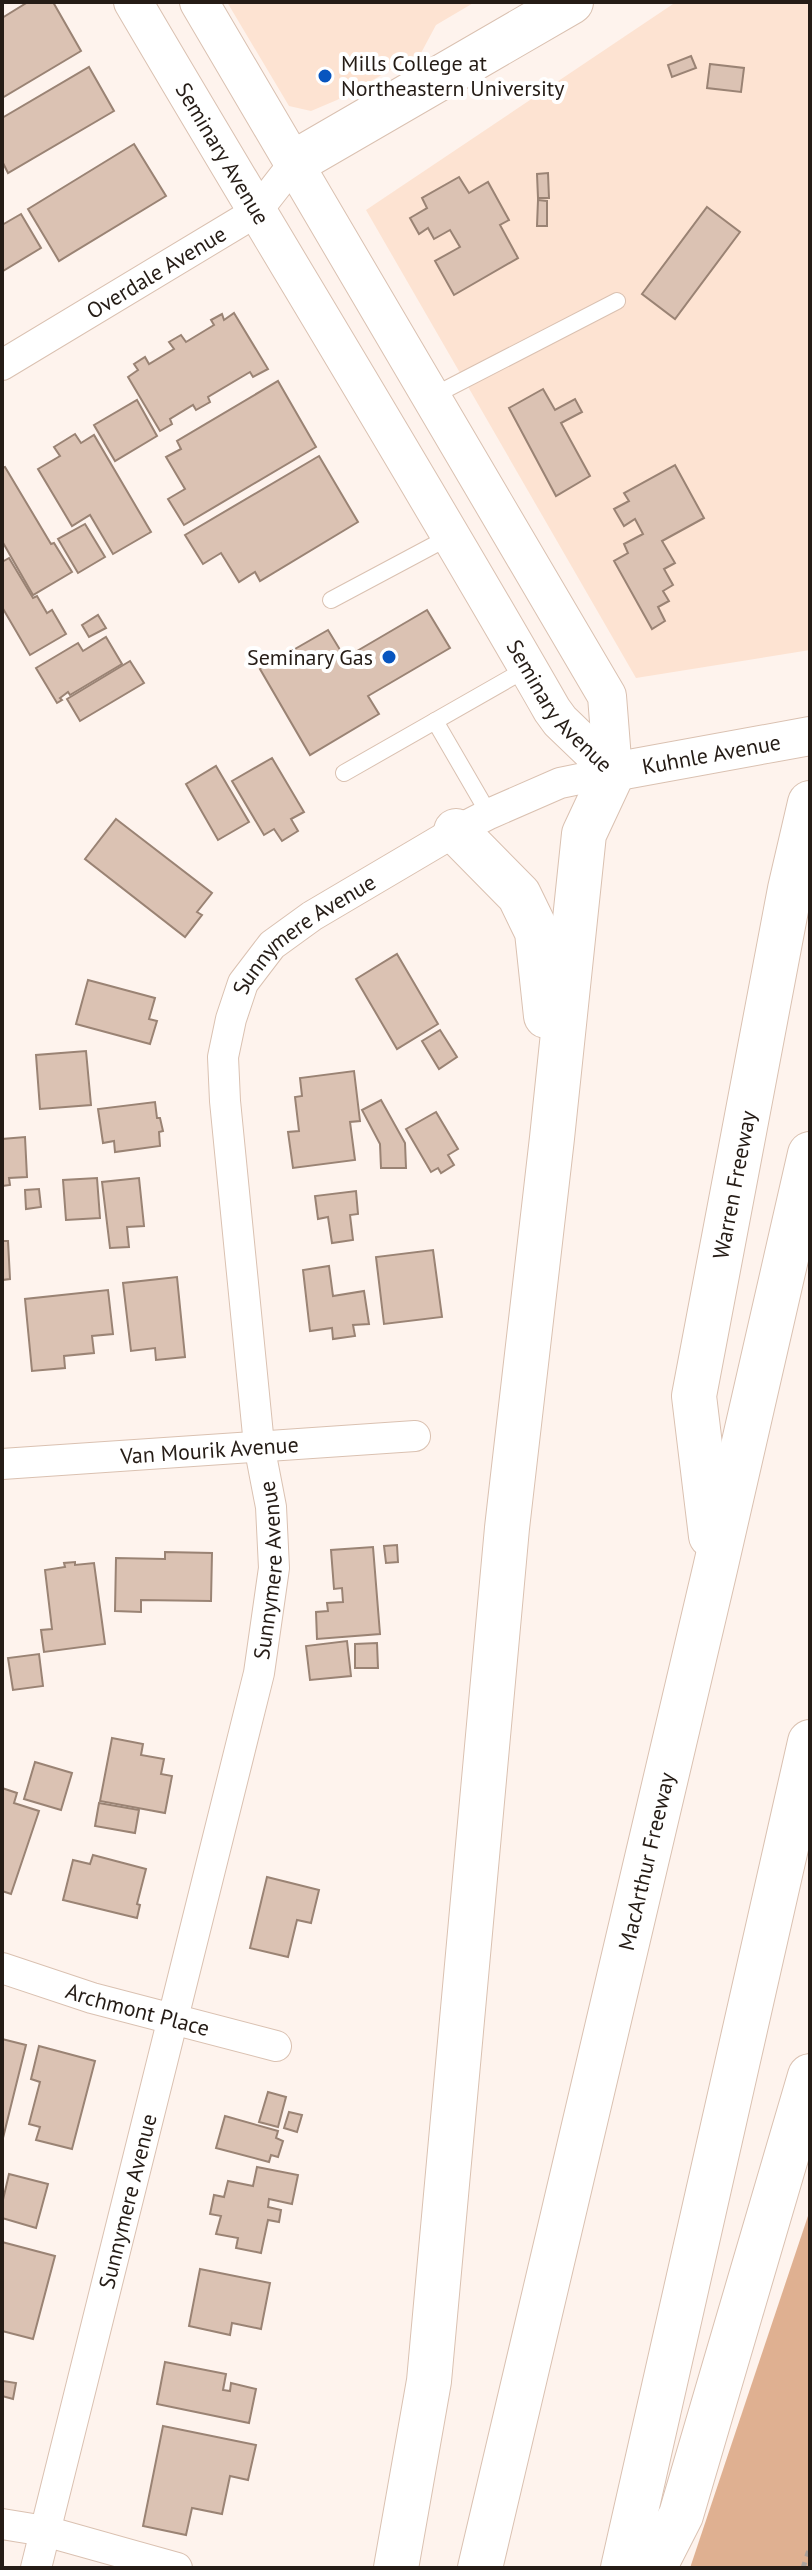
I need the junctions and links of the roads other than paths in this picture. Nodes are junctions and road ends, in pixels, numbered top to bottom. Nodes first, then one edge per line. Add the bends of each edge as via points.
1 (133, 2) edge
2 (199, 2) edge
3 (571, 2) edge
4 (295, 162) junction
5 (256, 212) junction
6 (617, 301) dead end
7 (2, 365) edge
8 (431, 397) junction
9 (451, 536) junction
10 (331, 600) dead end
11 (528, 668) junction
12 (435, 721) junction
13 (810, 736) edge
14 (613, 772) junction
15 (344, 773) dead end
16 (810, 803) edge
17 (472, 823) junction
18 (552, 1138) junction
19 (810, 1154) edge
20 (415, 1436) dead end
21 (259, 1445) junction
22 (2, 1464) edge
23 (715, 1569) junction
24 (810, 1742) edge
25 (2, 1968) edge
26 (171, 2021) junction
27 (276, 2046) dead end
28 (810, 2076) edge
29 (2, 2524) edge
30 (45, 2531) junction
31 (36, 2568) edge
32 (177, 2568) edge
33 (396, 2568) edge
34 (480, 2568) edge
35 (623, 2568) edge
36 (654, 2568) edge

1 - 5 street, Seminary Avenue
2 - 4 street, Seminary Avenue
3 - 4 highway
4 - 5 street, Overdale Avenue
4 - 8 street, Seminary Avenue
5 - 7 street, Overdale Avenue
5 - 9 street, Seminary Avenue
6 - 8 lane
8 - 14 street, Seminary Avenue via 607,696
9 - 10 lane
9 - 11 street, Seminary Avenue
11 - 12 lane
11 - 14 street, Seminary Avenue via 560,721
12 - 15 lane
12 - 17 lane
13 - 14 street, Kuhnle Avenue
14 - 17 street, Sunnymere Avenue via 560,783
14 - 18 highway via 584,834
16 - 23 highway, Warren Freeway via 694,1396
17 - 18 highway via 537,932
17 - 21 street, Sunnymere Avenue via 312,916 272,945 243,983 223,1057
18 - 33 highway via 507,1528 429,2381
19 - 23 highway, MacArthur Freeway
20 - 21 street, Van Mourik Avenue
21 - 22 street, Van Mourik Avenue
21 - 26 street, Sunnymere Avenue via 271,1507 274,1568 268,1620
23 - 34 highway, MacArthur Freeway
24 - 35 highway
25 - 26 street, Archmont Place
26 - 27 street, Archmont Place
26 - 30 street, Sunnymere Avenue
28 - 36 highway via 681,2515
29 - 30 street
30 - 31 street, Sunnymere Avenue
30 - 32 street

